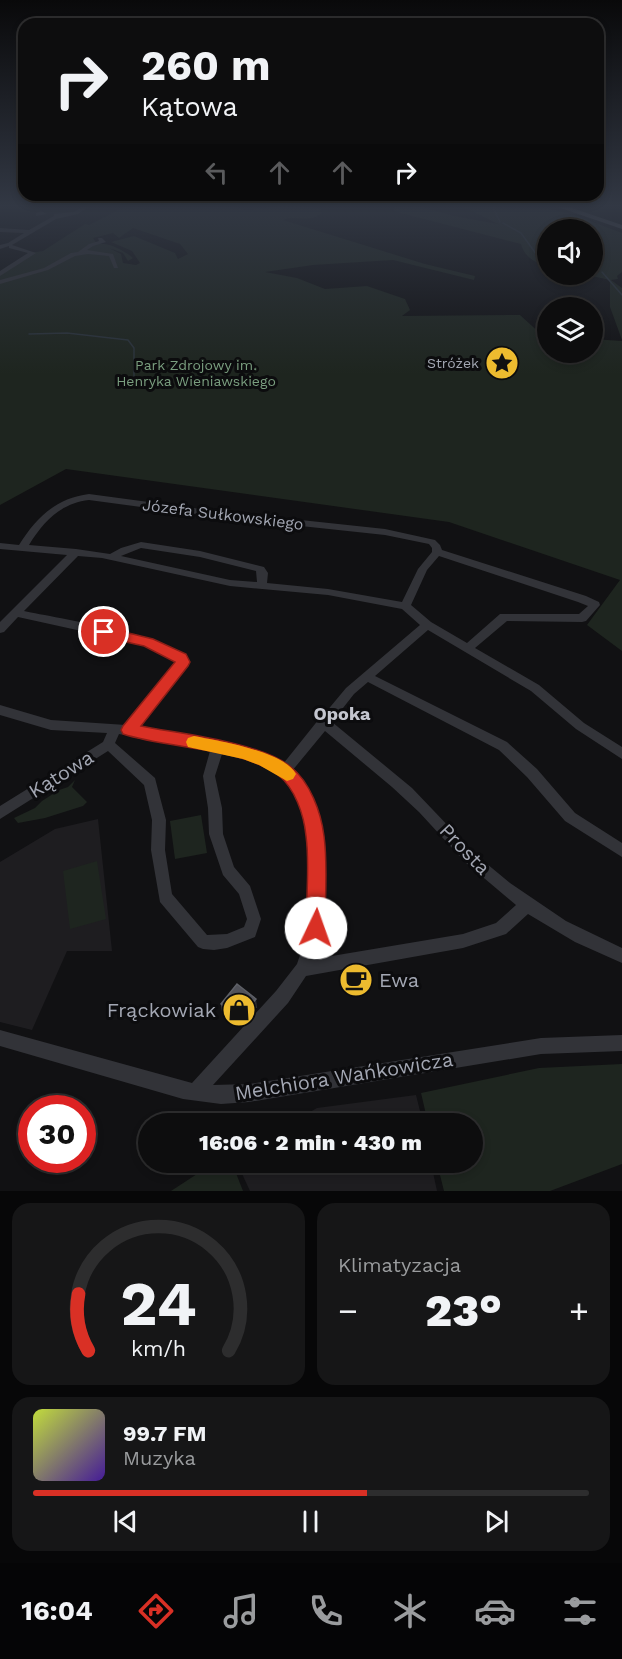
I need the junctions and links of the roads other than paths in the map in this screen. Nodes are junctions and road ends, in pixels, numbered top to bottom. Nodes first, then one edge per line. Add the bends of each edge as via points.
1 (18, 263) edge
2 (55, 263) edge
3 (114, 263) edge
4 (116, 267) dead end
5 (0, 274) edge
6 (0, 282) edge
7 (0, 546) edge
8 (22, 548) junction
9 (76, 552) junction
10 (437, 552) junction
11 (112, 557) junction
12 (262, 587) junction
13 (405, 606) junction
14 (17, 613) junction
15 (428, 625) junction
16 (0, 629) edge
17 (467, 649) junction
18 (368, 677) junction
19 (0, 710) edge
20 (323, 722) junction
21 (122, 729) junction
22 (108, 745) junction
23 (218, 747) junction
24 (622, 754) edge
25 (285, 771) junction
26 (0, 813) edge
27 (622, 852) edge
28 (526, 906) junction
29 (622, 956) edge
30 (302, 969) junction
31 (0, 1038) edge
32 (622, 1043) edge
33 (195, 1092) junction

1 - 5 street
2 - 6 street via 46,269
3 - 4 street
7 - 8 street
8 - 9 street
8 - 10 street, Józefa Sułkowskiego via 38,522 53,510 89,496 385,532 432,542 438,547
9 - 11 street
9 - 14 street
10 - 13 street via 423,569
10 - 17 street, Józefa Sułkowskiego via 595,605 582,618 504,617
11 - 12 street
11 - 12 street via 141,545 200,554 260,569
12 - 13 street via 328,592
13 - 15 street
14 - 16 street
14 - 21 street, Kątowa via 148,642 181,658 183,662
15 - 17 street
15 - 18 street
17 - 24 street via 535,688 580,726
18 - 20 street via 350,690
18 - 27 street via 503,746 570,817
19 - 21 street via 51,725
20 - 25 street
20 - 28 street, Prosta via 407,792 470,858
21 - 22 street, Kątowa
21 - 23 street
22 - 23 street via 150,782 159,820 158,850 165,897 203,942 210,944 250,932 254,920 245,891 228,870 216,834 209,777
22 - 26 street, Kątowa
23 - 25 street via 265,760
25 - 30 street via 307,802 315,836 316,928
28 - 29 street, Prosta
28 - 30 street via 501,929 463,942
30 - 33 street via 282,997
31 - 33 street, Melchiora Wańkowicza
32 - 33 street, Melchiora Wańkowicza via 541,1046 249,1093

